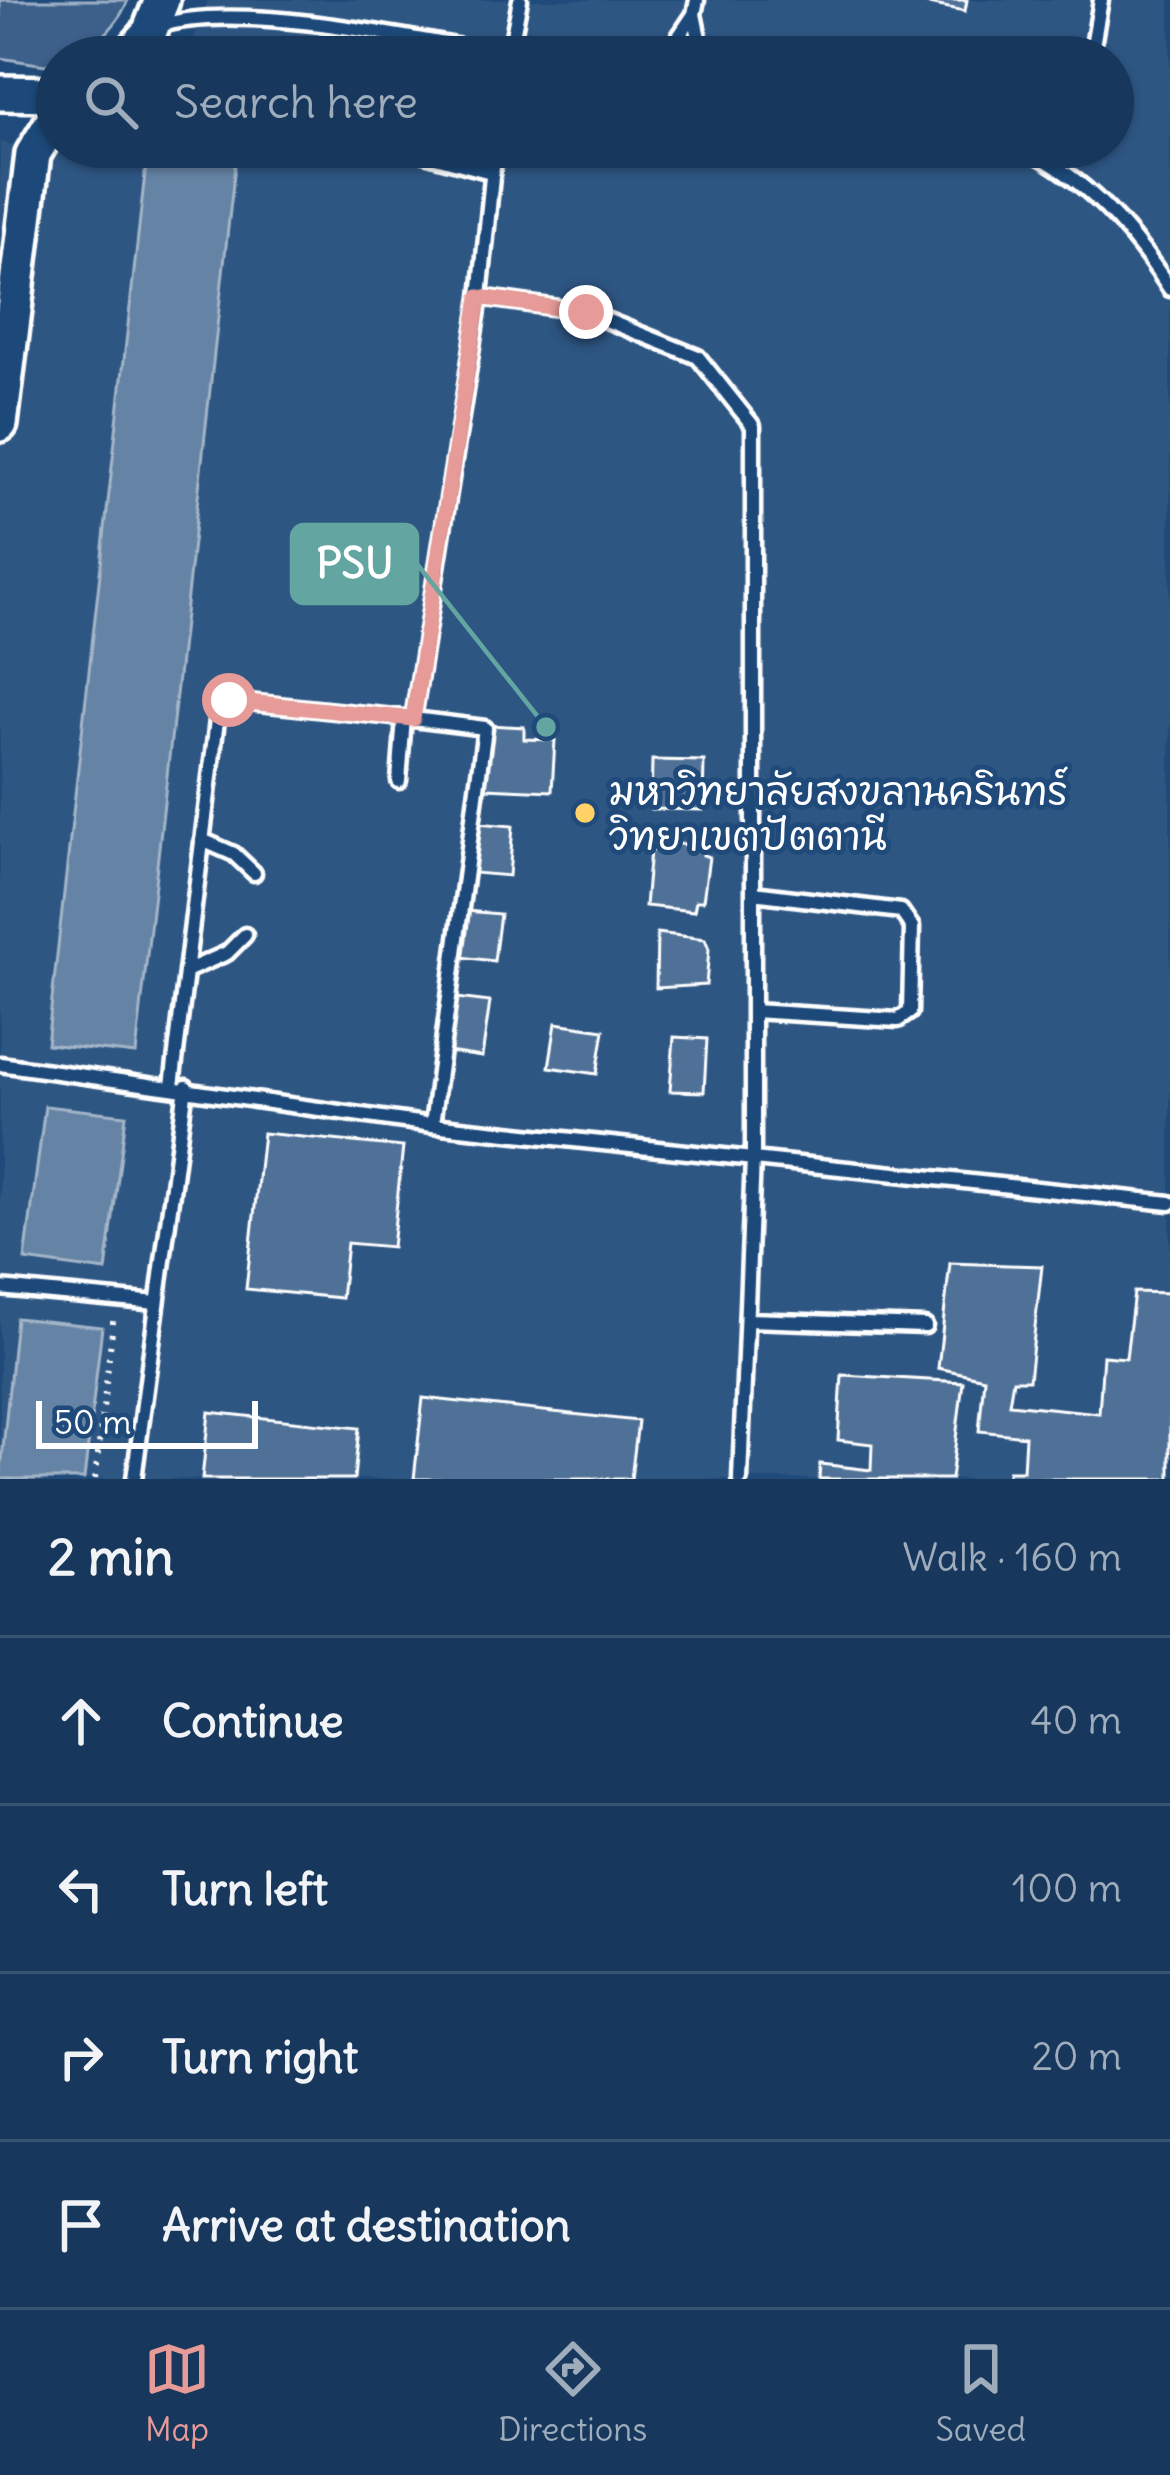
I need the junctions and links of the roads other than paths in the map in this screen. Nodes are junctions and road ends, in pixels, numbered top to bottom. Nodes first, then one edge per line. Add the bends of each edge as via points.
1 (162, 0) edge
2 (520, 0) edge
3 (1101, 0) edge
4 (243, 3) edge
5 (696, 7) edge
6 (143, 36) edge
7 (152, 36) edge
8 (407, 36) edge
9 (514, 36) edge
10 (677, 36) edge
11 (1095, 36) edge
12 (0, 93) edge
13 (36, 94) edge
14 (36, 149) edge
15 (476, 168) edge
16 (492, 168) edge
17 (1067, 168) edge
18 (491, 172) junction
19 (1170, 289) edge
20 (479, 297) junction
21 (0, 424) edge
22 (409, 719) junction
23 (399, 781) dead end
24 (202, 841) junction
25 (254, 873) dead end
26 (753, 893) junction
27 (245, 935) dead end
28 (186, 971) junction
29 (753, 1011) junction
30 (0, 1064) edge
31 (179, 1086) junction
32 (432, 1125) junction
33 (753, 1159) junction
34 (1170, 1203) edge
35 (0, 1288) edge
36 (158, 1303) junction
37 (747, 1320) junction
38 (925, 1326) dead end
39 (134, 1479) edge
40 (740, 1479) edge

1 - 6 main road
2 - 9 lane
3 - 11 lane
4 - 7 lane via 188,13
4 - 8 lane
5 - 10 lane
12 - 13 main road
14 - 21 main road
15 - 18 lane
16 - 18 lane
17 - 19 lane via 1136,236
18 - 20 lane
20 - 22 lane
20 - 26 lane via 586,312 698,357 753,426
22 - 23 lane
22 - 24 lane via 229,700 218,712
22 - 32 lane via 485,728
24 - 25 lane
24 - 28 lane
26 - 29 lane
26 - 29 lane via 901,911 912,927 910,1012 898,1020
27 - 28 lane
28 - 31 lane
29 - 33 lane
30 - 31 lane
31 - 32 lane
31 - 36 lane
32 - 33 lane
33 - 34 lane
33 - 37 lane
35 - 36 lane
36 - 39 lane
37 - 38 lane
37 - 40 lane

